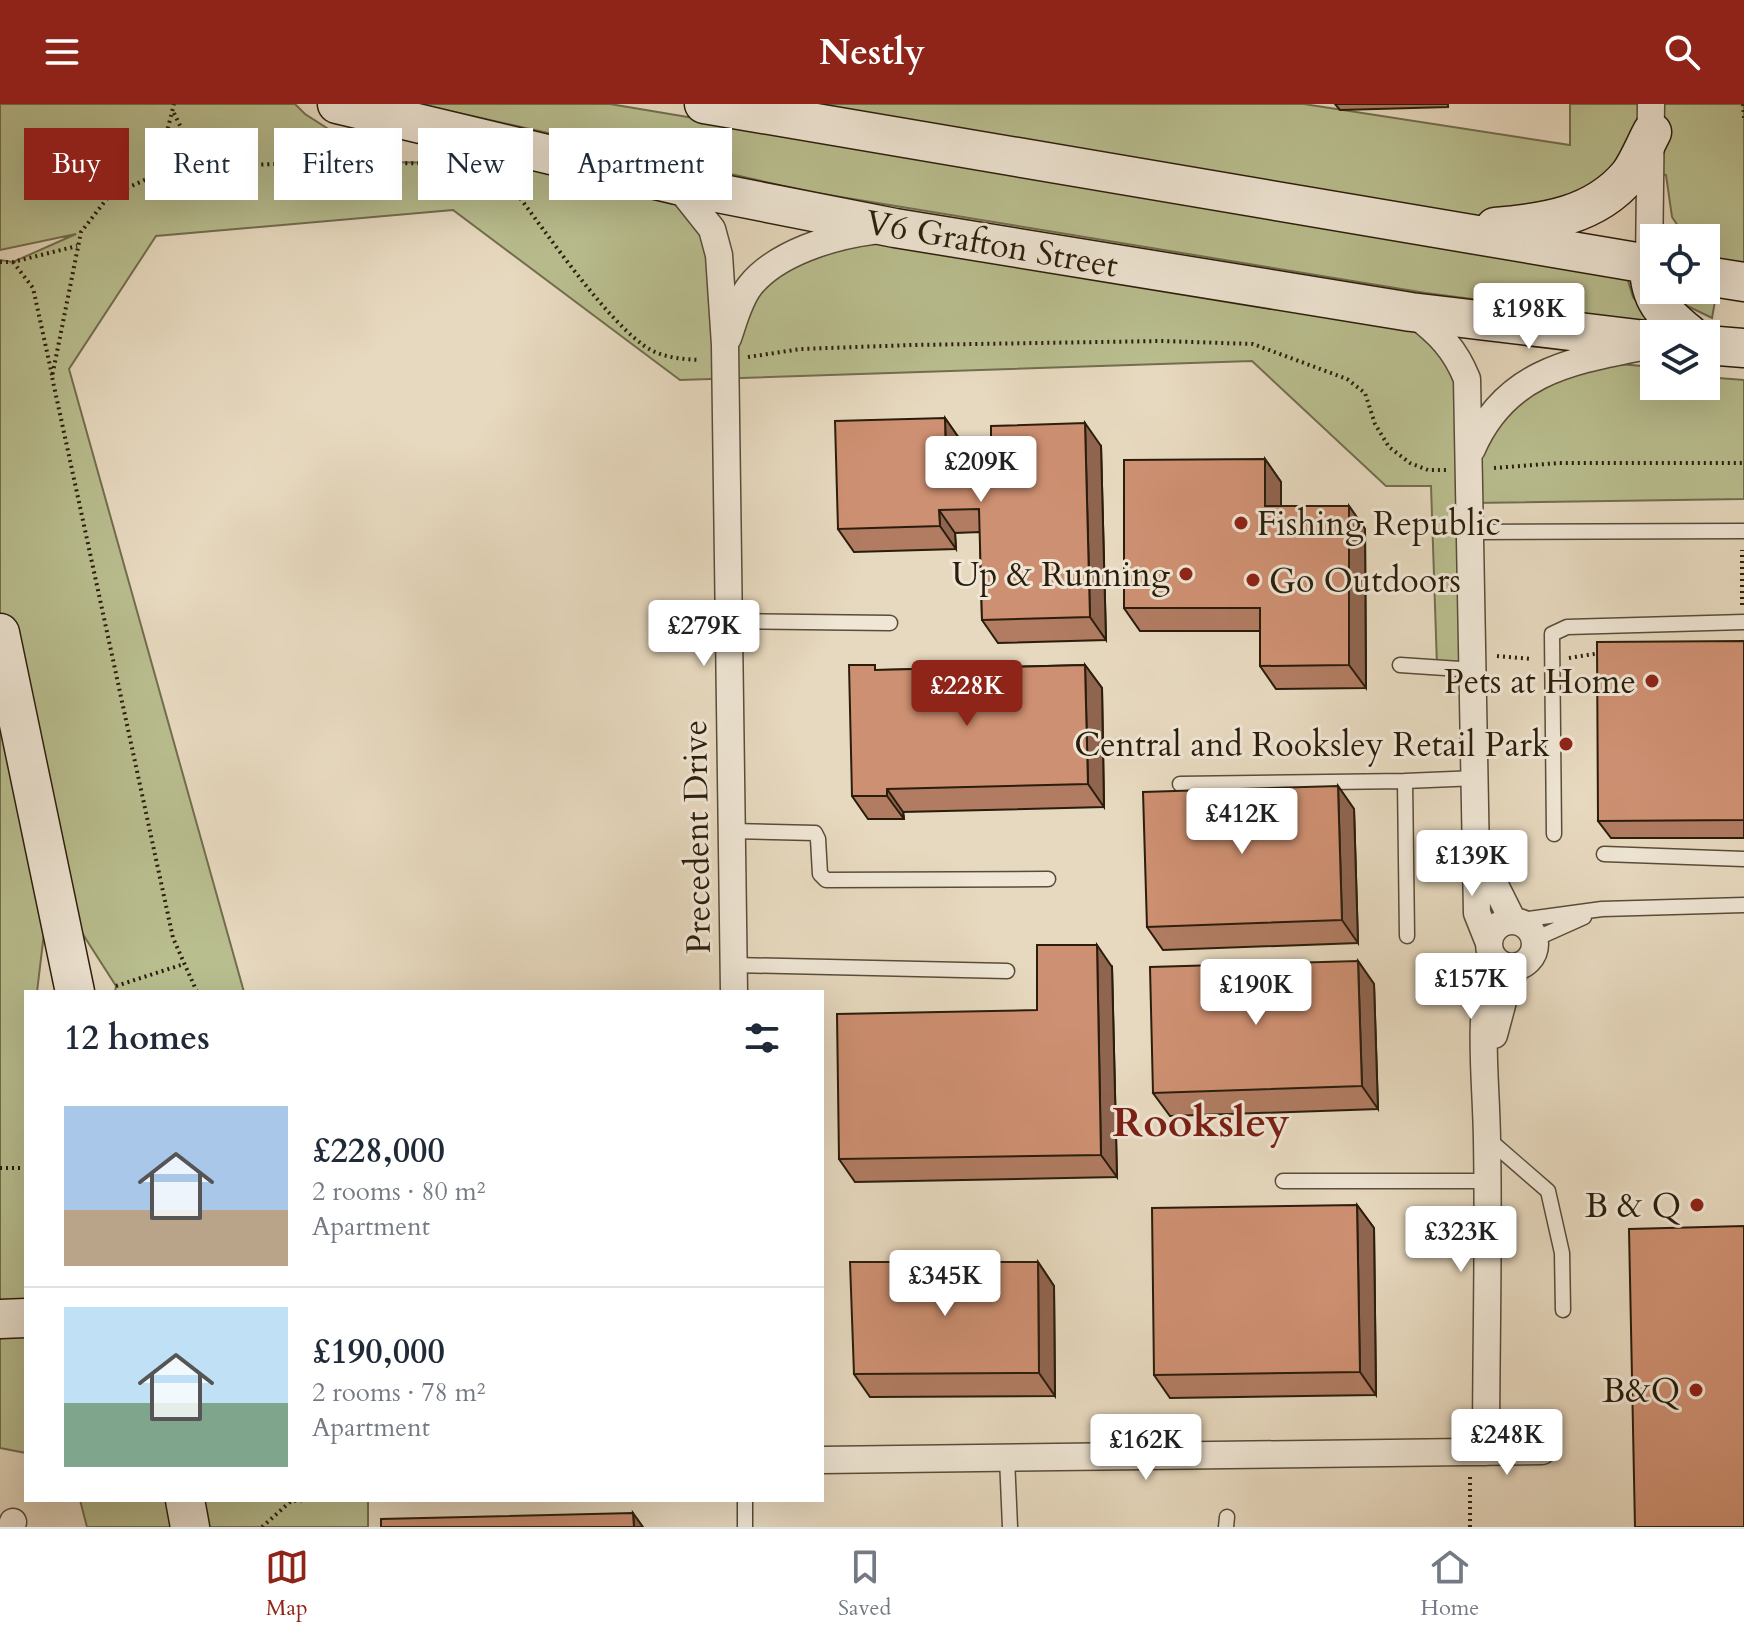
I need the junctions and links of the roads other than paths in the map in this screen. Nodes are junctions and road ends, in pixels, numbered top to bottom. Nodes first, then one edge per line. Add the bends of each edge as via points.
1 (337, 104) edge
2 (704, 104) edge
3 (1652, 118) edge
4 (549, 155) edge
5 (732, 196) edge
6 (689, 200) edge
7 (1655, 224) edge
8 (895, 228) junction
9 (1440, 231) junction
10 (1640, 254) edge
11 (1656, 304) edge
12 (1411, 312) junction
13 (1675, 320) edge
14 (1640, 341) edge
15 (1640, 346) edge
16 (725, 353) junction
17 (1470, 461) junction
18 (1743, 531) edge
19 (1472, 532) junction
20 (728, 621) junction
21 (1744, 622) edge
22 (890, 623) dead end
23 (0, 633) edge
24 (1475, 662) junction
25 (1400, 665) dead end
26 (1477, 778) junction
27 (1405, 781) junction
28 (1180, 784) dead end
29 (732, 831) junction
30 (1554, 834) dead end
31 (1479, 852) junction
32 (1604, 854) dead end
33 (1744, 859) edge
34 (1048, 879) dead end
35 (1744, 905) edge
36 (1602, 909) junction
37 (1513, 921) junction
38 (1407, 936) dead end
39 (1535, 939) junction
40 (1500, 956) junction
41 (734, 965) junction
42 (1007, 971) dead end
43 (75, 990) edge
44 (734, 990) edge
45 (1487, 1137) junction
46 (1283, 1181) dead end
47 (1486, 1181) junction
48 (1563, 1310) dead end
49 (24, 1318) edge
50 (0, 1319) edge
51 (1542, 1451) dead end
52 (1478, 1453) junction
53 (1007, 1458) junction
54 (824, 1460) edge
55 (185, 1502) edge
56 (745, 1502) edge
57 (190, 1527) edge
58 (745, 1527) edge
59 (1010, 1527) edge

1 - 4 street, V6 Grafton Street
2 - 9 street
3 - 7 street
3 - 9 street via 1630,174 1578,214 1530,224
5 - 8 street, V6 Grafton Street
6 - 16 street, Precedent Drive via 712,229 719,255
8 - 12 street, V6 Grafton Street
8 - 16 street, Precedent Drive via 830,239 779,264 750,286
9 - 10 street
11 - 13 street
12 - 14 street, V6 Grafton Street
12 - 17 street via 1444,337 1459,358 1467,379
15 - 17 street via 1545,370 1482,425
16 - 20 street, Precedent Drive
17 - 19 street
18 - 19 lane
19 - 24 street
20 - 22 lane
20 - 29 street, Precedent Drive
21 - 30 lane via 1567,627 1552,634
23 - 43 street
24 - 25 lane
24 - 26 street
26 - 27 lane
26 - 31 street
27 - 28 lane
27 - 38 lane
29 - 34 lane via 815,833 820,874 826,880
29 - 41 street, Precedent Drive
31 - 37 street
31 - 40 street via 1477,913
32 - 33 lane
35 - 36 lane
36 - 37 lane
36 - 39 lane
37 - 39 street via 1527,926
37 - 40 street via 1492,932
39 - 40 street via 1533,955
40 - 45 street via 1484,996
41 - 42 lane
41 - 44 street, Precedent Drive
45 - 47 street
45 - 48 lane via 1548,1191 1562,1253
46 - 47 lane
47 - 52 street
49 - 50 street
51 - 52 street
52 - 53 street
53 - 54 street
53 - 59 lane
55 - 57 street
56 - 58 lane

